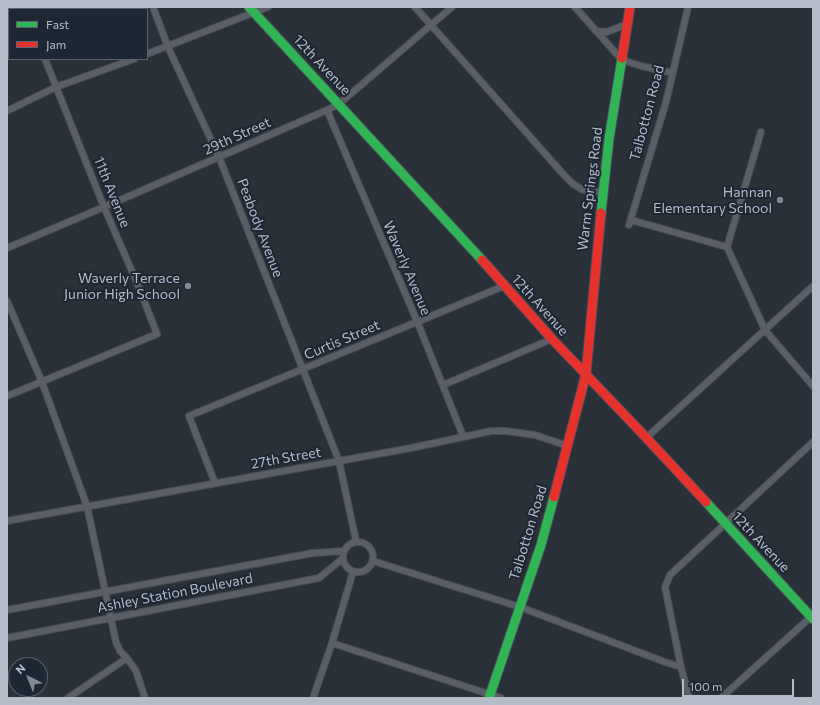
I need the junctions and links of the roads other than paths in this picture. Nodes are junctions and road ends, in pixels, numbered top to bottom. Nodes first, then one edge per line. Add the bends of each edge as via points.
1 (153, 7) edge
2 (268, 7) edge
3 (415, 7) edge
4 (452, 7) edge
5 (575, 7) edge
6 (630, 7) edge
7 (688, 7) edge
8 (251, 10) edge
9 (627, 24) junction
10 (432, 25) junction
11 (596, 31) junction
12 (168, 47) junction
13 (148, 54) edge
14 (45, 60) edge
15 (131, 60) edge
16 (622, 60) junction
17 (673, 73) junction
18 (56, 87) junction
19 (339, 104) junction
20 (327, 110) junction
21 (7, 111) edge
22 (761, 132) dead end
23 (219, 157) junction
24 (603, 192) junction
25 (104, 207) junction
26 (727, 247) junction
27 (7, 248) edge
28 (504, 286) junction
29 (813, 286) edge
30 (7, 301) edge
31 (417, 321) junction
32 (765, 330) junction
33 (552, 339) junction
34 (303, 369) junction
35 (586, 374) junction
36 (42, 382) junction
37 (443, 385) junction
38 (813, 386) edge
39 (7, 396) edge
40 (463, 436) junction
41 (646, 438) junction
42 (813, 442) edge
43 (568, 446) junction
44 (338, 461) junction
45 (215, 482) junction
46 (88, 506) junction
47 (7, 521) edge
48 (725, 524) junction
49 (356, 542) junction
50 (344, 551) junction
51 (342, 559) junction
52 (373, 561) junction
53 (353, 572) junction
54 (106, 592) junction
55 (520, 607) junction
56 (7, 610) edge
57 (812, 617) edge
58 (112, 618) junction
59 (7, 638) edge
60 (332, 643) junction
61 (127, 658) junction
62 (681, 667) junction
63 (489, 696) edge
64 (68, 698) edge
65 (145, 698) edge
66 (313, 698) edge
67 (501, 698) edge
68 (689, 698) edge
69 (721, 698) edge

1 - 12 street, Peabody Avenue
2 - 8 street
3 - 10 street
4 - 10 street, 29th Street
5 - 11 street
6 - 9 street, Warm Springs Road
7 - 17 street, Talbotton Road
8 - 12 street
8 - 19 street, 12th Avenue
9 - 11 street via 607,32
9 - 16 street, Warm Springs Road
10 - 19 street, 29th Street
10 - 24 street via 573,184 583,190
11 - 16 street
12 - 13 street
12 - 23 street, Peabody Avenue
14 - 18 street, 11th Avenue
15 - 18 street
16 - 17 street
16 - 24 street, Warm Springs Road
17 - 26 street, Talbotton Road via 630,222
18 - 21 street
18 - 25 street, 11th Avenue
19 - 20 street, 29th Street
19 - 28 street, 12th Avenue
20 - 23 street, 29th Street
20 - 31 street, Waverly Avenue
22 - 26 street
23 - 25 street, 29th Street
23 - 34 street, Peabody Avenue
24 - 35 street, Warm Springs Road
25 - 27 street, 29th Street
25 - 36 street, 11th Avenue via 157,334
26 - 32 street
28 - 31 street, Curtis Street
28 - 33 street, 12th Avenue
29 - 32 street
30 - 36 street
31 - 34 street, Curtis Street
31 - 37 street, Waverly Avenue
32 - 38 street
32 - 41 street
33 - 35 street, 12th Avenue
33 - 37 street
34 - 44 street, Peabody Avenue
34 - 45 street, Curtis Street via 189,416
35 - 41 street, 12th Avenue
35 - 43 street, Talbotton Road
36 - 39 street
36 - 46 street
37 - 40 street, Waverly Avenue
40 - 43 street, 27th Street via 506,431 535,435
40 - 44 street, 27th Street
41 - 48 street, 12th Avenue
42 - 48 street
43 - 55 street, Talbotton Road via 541,544
44 - 45 street, 27th Street
44 - 49 street, Peabody Avenue
45 - 46 street, 27th Street
46 - 47 street, 27th Street
46 - 54 street
48 - 57 street, 12th Avenue
48 - 62 street via 670,576 665,587
49 - 50 street via 351,543
49 - 52 street via 369,546
50 - 51 street
50 - 54 street, Ashley Station Boulevard via 298,556
51 - 53 street via 346,567
51 - 58 street, Ashley Station Boulevard via 319,578
52 - 53 street via 363,572
52 - 55 street
53 - 60 street
54 - 56 street, Ashley Station Boulevard
54 - 58 street
55 - 62 street
55 - 63 street, Talbotton Road
57 - 69 street
58 - 59 street, Ashley Station Boulevard
58 - 61 street via 116,642
60 - 63 street
60 - 66 street
61 - 64 street
61 - 65 street via 136,671
62 - 68 street
63 - 67 street

